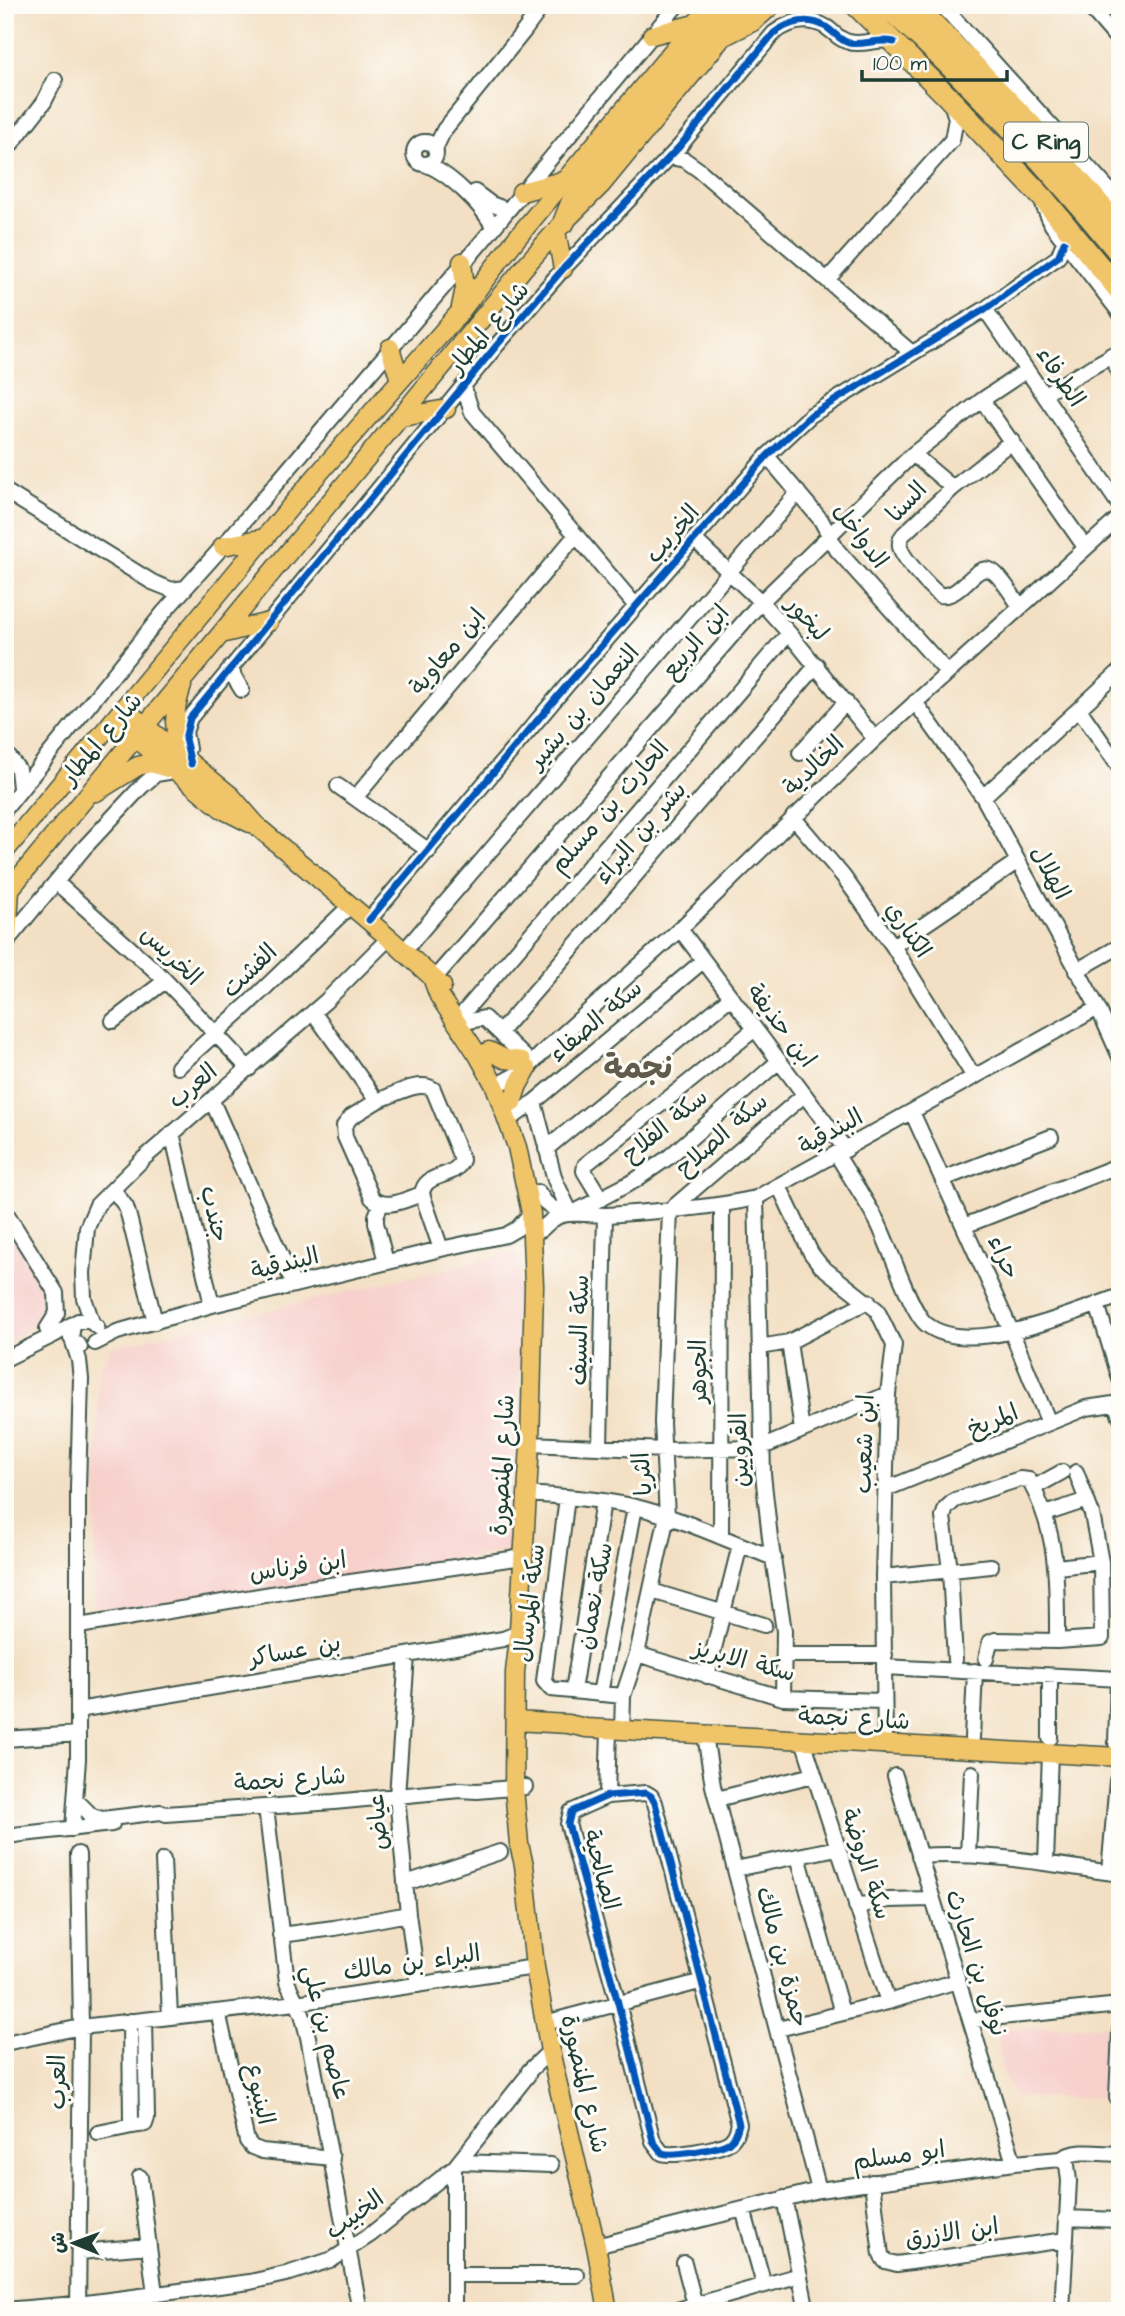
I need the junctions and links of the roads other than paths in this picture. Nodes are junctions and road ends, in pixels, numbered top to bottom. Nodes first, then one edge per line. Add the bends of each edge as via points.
1 (543, 5) edge
2 (677, 5) edge
3 (711, 5) edge
4 (734, 5) edge
5 (752, 5) edge
6 (771, 5) edge
7 (840, 5) edge
8 (885, 5) edge
9 (915, 5) edge
10 (942, 5) edge
11 (1088, 5) edge
12 (860, 9) edge
13 (695, 24) junction
14 (725, 34) junction
15 (652, 35) junction
16 (894, 42) junction
17 (1120, 42) edge
18 (975, 66) junction
19 (59, 83) dead end
20 (1014, 84) junction
21 (947, 96) junction
22 (686, 139) junction
23 (952, 140) junction
24 (989, 142) junction
25 (433, 148) junction
26 (5, 152) edge
27 (670, 157) junction
28 (699, 170) junction
29 (566, 180) junction
30 (521, 192) junction
31 (1043, 198) junction
32 (1120, 202) edge
33 (507, 211) junction
34 (560, 226) junction
35 (493, 227) junction
36 (1120, 228) edge
37 (1064, 242) junction
38 (1120, 254) edge
39 (1058, 257) junction
40 (1087, 260) junction
41 (463, 262) junction
42 (563, 269) junction
43 (827, 280) junction
44 (1120, 290) edge
45 (985, 309) junction
46 (460, 312) junction
47 (1120, 313) edge
48 (390, 348) junction
49 (912, 353) junction
50 (1115, 353) edge
51 (1027, 370) junction
52 (1120, 376) edge
53 (400, 380) junction
54 (464, 388) junction
55 (1044, 394) junction
56 (982, 400) junction
57 (446, 409) junction
58 (472, 412) junction
59 (403, 417) junction
60 (1013, 441) junction
61 (913, 454) junction
62 (766, 456) junction
63 (953, 488) junction
64 (5, 491) edge
65 (798, 492) junction
66 (1120, 506) edge
67 (1117, 524) edge
68 (828, 534) junction
69 (576, 535) junction
70 (694, 539) junction
71 (263, 541) junction
72 (223, 546) junction
73 (1085, 547) junction
74 (730, 572) junction
75 (152, 582) junction
76 (185, 588) junction
77 (761, 602) junction
78 (635, 605) junction
79 (1020, 606) junction
80 (164, 612) junction
81 (269, 622) junction
82 (789, 632) junction
83 (221, 634) junction
84 (817, 665) junction
85 (231, 667) junction
86 (1120, 671) edge
87 (947, 673) junction
88 (183, 681) junction
89 (242, 690) dead end
90 (846, 702) junction
91 (915, 702) junction
92 (1079, 709) junction
93 (130, 721) junction
94 (875, 739) junction
95 (800, 753) dead end
96 (8, 755) edge
97 (43, 763) junction
98 (191, 764) junction
99 (1120, 768) edge
100 (174, 771) junction
101 (338, 786) dead end
102 (20, 788) junction
103 (983, 797) junction
104 (355, 798) junction
105 (76, 808) junction
106 (5, 809) edge
107 (793, 817) junction
108 (263, 828) junction
109 (5, 850) edge
110 (429, 851) junction
111 (1018, 861) junction
112 (56, 882) junction
113 (7, 892) edge
114 (351, 905) junction
115 (369, 920) junction
116 (680, 929) junction
117 (390, 938) junction
118 (6, 942) edge
119 (893, 946) junction
120 (1120, 946) edge
121 (404, 951) junction
122 (704, 961) junction
123 (1076, 971) junction
124 (433, 980) junction
125 (165, 981) junction
126 (731, 998) junction
127 (1098, 1008) junction
128 (313, 1012) junction
129 (467, 1016) junction
130 (113, 1021) dead end
131 (755, 1029) junction
132 (500, 1032) junction
133 (216, 1033) junction
134 (489, 1051) junction
135 (1120, 1057) edge
136 (779, 1061) junction
137 (525, 1063) junction
138 (178, 1067) dead end
139 (249, 1069) junction
140 (975, 1077) junction
141 (498, 1080) junction
142 (804, 1095) junction
143 (212, 1101) junction
144 (377, 1101) junction
145 (534, 1102) junction
146 (514, 1109) junction
147 (912, 1112) junction
148 (172, 1133) junction
149 (1051, 1137) dead end
150 (546, 1149) junction
151 (841, 1152) junction
152 (1120, 1165) edge
153 (943, 1179) junction
154 (779, 1186) junction
155 (113, 1189) junction
156 (538, 1192) junction
157 (422, 1194) junction
158 (755, 1198) junction
159 (601, 1199) junction
160 (381, 1204) junction
161 (722, 1206) junction
162 (670, 1210) junction
163 (5, 1211) edge
164 (531, 1213) junction
165 (567, 1214) junction
166 (605, 1215) junction
167 (964, 1226) junction
168 (541, 1230) junction
169 (506, 1236) junction
170 (441, 1249) junction
171 (532, 1250) junction
172 (386, 1262) junction
173 (294, 1285) junction
174 (534, 1286) junction
175 (1120, 1296) edge
176 (868, 1301) junction
177 (1097, 1304) junction
178 (212, 1306) junction
179 (155, 1322) junction
180 (81, 1329) junction
181 (51, 1332) junction
182 (117, 1332) junction
183 (1012, 1333) junction
184 (789, 1342) junction
185 (91, 1345) junction
186 (760, 1347) junction
187 (5, 1359) edge
188 (81, 1370) junction
189 (1120, 1379) edge
190 (888, 1394) junction
191 (1118, 1408) edge
192 (1049, 1423) junction
193 (802, 1430) junction
194 (530, 1444) junction
195 (600, 1447) junction
196 (762, 1447) junction
197 (722, 1449) junction
198 (665, 1450) junction
199 (1033, 1488) junction
200 (886, 1489) junction
201 (528, 1494) junction
202 (567, 1497) junction
203 (1087, 1500) junction
204 (603, 1502) junction
205 (635, 1507) junction
206 (1045, 1514) junction
207 (667, 1516) junction
208 (721, 1537) junction
209 (740, 1545) junction
210 (523, 1557) junction
211 (774, 1558) junction
212 (1101, 1562) junction
213 (991, 1566) dead end
214 (1057, 1567) junction
215 (950, 1570) junction
216 (883, 1577) junction
217 (652, 1591) junction
218 (723, 1614) junction
219 (764, 1625) dead end
220 (79, 1626) junction
221 (518, 1640) junction
222 (1057, 1641) junction
223 (637, 1654) junction
224 (407, 1655) junction
225 (785, 1655) junction
226 (986, 1659) dead end
227 (955, 1660) dead end
228 (885, 1661) junction
229 (975, 1671) junction
230 (707, 1676) junction
231 (1050, 1676) junction
232 (1119, 1679) edge
233 (573, 1691) junction
234 (600, 1694) junction
235 (623, 1696) junction
236 (783, 1698) junction
237 (883, 1701) junction
238 (78, 1710) junction
239 (520, 1726) junction
240 (615, 1730) junction
241 (78, 1734) junction
242 (705, 1735) junction
243 (972, 1738) dead end
244 (5, 1740) edge
245 (803, 1741) junction
246 (1050, 1745) junction
247 (885, 1746) junction
248 (1118, 1750) edge
249 (972, 1773) dead end
250 (813, 1775) junction
251 (895, 1776) dead end
252 (1116, 1781) dead end
253 (520, 1784) junction
254 (397, 1796) junction
255 (607, 1796) junction
256 (79, 1799) junction
257 (717, 1799) junction
258 (266, 1807) junction
259 (99, 1822) junction
260 (77, 1828) junction
261 (5, 1836) edge
262 (837, 1848) junction
263 (500, 1852) dead end
264 (78, 1854) dead end
265 (968, 1854) junction
266 (799, 1856) junction
267 (919, 1856) junction
268 (163, 1860) dead end
269 (1046, 1862) junction
270 (735, 1868) junction
271 (1114, 1873) edge
272 (405, 1883) junction
273 (932, 1899) junction
274 (856, 1906) junction
275 (408, 1914) junction
276 (280, 1935) junction
277 (535, 1967) junction
278 (703, 1981) junction
279 (957, 1981) junction
280 (418, 1985) junction
281 (888, 2002) junction
282 (296, 2003) junction
283 (618, 2003) junction
284 (1120, 2006) edge
285 (218, 2012) junction
286 (842, 2013) junction
287 (170, 2017) junction
288 (137, 2020) junction
289 (972, 2020) junction
290 (545, 2022) junction
291 (81, 2028) junction
292 (778, 2029) junction
293 (1120, 2030) edge
294 (5, 2043) edge
295 (551, 2056) junction
296 (1117, 2098) dead end
297 (98, 2133) dead end
298 (1120, 2154) edge
299 (332, 2158) junction
300 (1061, 2159) junction
301 (1014, 2163) junction
302 (457, 2165) junction
303 (551, 2165) dead end
304 (140, 2177) dead end
305 (872, 2182) junction
306 (819, 2190) junction
307 (784, 2198) junction
308 (743, 2209) junction
309 (1066, 2218) junction
310 (1120, 2220) edge
311 (1065, 2240) junction
312 (148, 2246) junction
313 (596, 2246) junction
314 (350, 2250) junction
315 (80, 2252) junction
316 (684, 2263) dead end
317 (454, 2274) junction
318 (577, 2275) dead end
319 (800, 2275) junction
320 (764, 2285) junction
321 (155, 2294) junction
322 (695, 2305) junction
323 (78, 2307) edge
324 (5, 2310) edge
325 (360, 2311) edge
326 (454, 2311) edge
327 (608, 2311) edge
328 (674, 2311) edge
329 (807, 2311) edge
330 (1062, 2311) edge

1 - 25 street
2 - 15 street, شارع المطار
3 - 13 main road, شارع المطار
4 - 34 highway via 591,174
5 - 14 main road, شارع المطار
6 - 14 highway
7 - 12 highway
8 - 38 highway via 941,55
9 - 18 highway, C Ring
10 - 20 street
11 - 17 street
12 - 16 highway, C Ring
13 - 15 main road
13 - 29 main road, شارع المطار
14 - 34 main road, شارع المطار via 601,185
15 - 30 street, شارع المطار
16 - 21 highway, C Ring
16 - 22 street, شارع المطار via 846,42 808,21 782,27
18 - 20 street
18 - 36 highway, C Ring
19 - 26 street
20 - 32 street
21 - 23 street via 956,118
21 - 24 highway, C Ring
22 - 27 street, شارع المطار
22 - 28 street
23 - 24 street
23 - 43 street
24 - 31 highway, C Ring
25 - 33 street via 447,172
25 - 35 street via 418,145 417,159 437,169 475,202
27 - 28 street
27 - 42 street, شارع المطار
28 - 43 street
29 - 30 main road
29 - 46 main road, شارع المطار
30 - 33 street, شارع المطار
31 - 37 street via 1048,219
31 - 40 highway, C Ring
33 - 35 street, شارع المطار
34 - 42 main road
34 - 59 main road, شارع المطار
35 - 41 street, شارع المطار
37 - 39 street
37 - 40 street
39 - 40 street
39 - 45 street, الخريب
40 - 44 highway, C Ring
40 - 47 street
41 - 46 main road via 466,288
41 - 48 street, شارع المطار
42 - 54 street, شارع المطار
43 - 49 street
45 - 49 street, الخريب
45 - 51 street, الطرفاء
46 - 53 main road, شارع المطار
48 - 53 main road
48 - 72 street, شارع المطار
49 - 62 street, الخريب via 811,415
50 - 52 street
50 - 55 street
51 - 55 street, الطرفاء
51 - 56 street, ابن الربيع
53 - 71 main road, شارع المطار
54 - 57 street, شارع المطار
54 - 58 street
55 - 66 street, الطرفاء
56 - 60 street
56 - 61 street, ابن الربيع
57 - 58 street
57 - 59 main road
57 - 81 street, شارع المطار
58 - 69 street
59 - 83 main road, شارع المطار
60 - 63 street, السنا
60 - 73 street
61 - 63 street, السنا
61 - 68 street, ابن الربيع
62 - 65 street, الدواخل
62 - 70 street, الخريب
63 - 79 street, السنا via 902,535 901,551 940,595 956,593 985,569 994,572
64 - 75 street
65 - 68 street, الدواخل
65 - 74 street, النعمان بن بشير
67 - 73 street, الخالدية
68 - 77 street, ابن الربيع
68 - 87 street, الدواخل via 837,550
69 - 78 street
69 - 104 street, ابن معاوية
70 - 74 street, لبخور
70 - 78 street, الخريب
71 - 72 main road
71 - 93 main road, شارع المطار
72 - 76 street, شارع المطار
73 - 79 street, الخالدية
74 - 77 street, لبخور
74 - 121 street, النعمان بن بشير
75 - 76 street via 172,590
75 - 80 street
76 - 80 street, شارع المطار
77 - 82 street, لبخور
77 - 124 street, ابن الربيع
78 - 110 street, الخريب
79 - 87 street, الخالدية
80 - 97 street, شارع المطار
81 - 83 main road
81 - 85 street, شارع المطار
82 - 84 street, لبخور
82 - 129 street, الحارث بن مسلم
83 - 88 main road, شارع المطار
84 - 90 street, لبخور
84 - 132 street, بشر بن البراء
85 - 89 street
85 - 98 street, شارع المطار via 190,718 185,739
86 - 92 street
87 - 91 street, الخالدية
88 - 93 main road, شارع المطار
88 - 98 main road via 174,724 178,743
90 - 94 street, لبخور
90 - 95 street
91 - 94 street, الخالدية
91 - 103 street, الهلال
92 - 99 street
92 - 103 street
93 - 98 main road, شارع المنصورة
93 - 100 main road, شارع المنصورة
93 - 105 main road, شارع المطار
93 - 109 main road, شارع المطار
94 - 107 street, الخالدية
96 - 97 street
96 - 102 street via 18,769
97 - 102 street, شارع المطار
98 - 108 main road, شارع المنصورة
100 - 105 main road via 156,763 138,766
100 - 108 main road, شارع المنصورة via 222,809
100 - 112 street via 148,780
101 - 104 street
102 - 106 street, شارع المطار
103 - 111 street, الهلال
104 - 110 street
105 - 113 main road, شارع المطار
107 - 116 street, الخالدية
107 - 119 street, الكناري
108 - 114 main road, شارع المنصورة
110 - 115 street, الخريب
111 - 119 street
111 - 123 street, الهلال
112 - 118 street
112 - 125 street, الخريس
113 - 118 main road
114 - 115 main road, شارع المنصورة
114 - 133 street, الفشت
115 - 117 main road, شارع المنصورة
116 - 122 street, ابن حذيفة
116 - 137 street, الخالدية
117 - 121 main road, شارع المنصورة
117 - 128 street, العرب
119 - 140 street, الكناري
120 - 123 street
121 - 124 main road, شارع المنصورة
122 - 126 street, ابن حذيفة
122 - 145 street, سكة الصفاء
123 - 127 street, الهلال
124 - 129 main road, شارع المنصورة
124 - 141 main road, شارع المنصورة via 439,996
125 - 130 street
125 - 133 street, الخريس
126 - 131 street, ابن حذيفة
126 - 150 street
127 - 135 street, الهلال
127 - 140 street, البندقية
128 - 139 street, العرب
128 - 144 street
129 - 132 street via 484,1018
129 - 134 main road, شارع المنصورة
131 - 136 street, ابن حذيفة
131 - 159 street via 583,1168
132 - 137 street
133 - 138 street, الفشت
133 - 139 street, الخريس
134 - 137 main road
134 - 141 main road, شارع المنصورة
136 - 142 street, ابن حذيفة
136 - 159 street, سكة الفلاح via 669,1157
137 - 141 street, الخالدية
137 - 146 main road
139 - 143 street, العرب
140 - 147 street, البندقية
141 - 146 main road, شارع المنصورة
141 - 164 main road, شارع المنصورة
142 - 151 street, ابن حذيفة
142 - 162 street, سكة الصلاح
143 - 148 street, العرب
143 - 173 street
144 - 157 street via 420,1086 429,1086 436,1094 461,1164 424,1184
144 - 160 street via 346,1121 344,1131 372,1198
145 - 146 street, سكة الصفاء
145 - 150 street
146 - 156 main road, شارع المنصورة
147 - 151 street, البندقية
147 - 153 street, حراء
148 - 155 street, العرب
148 - 178 street, جندب
149 - 153 street
150 - 165 street
151 - 154 street, البندقية
151 - 183 street, ابن حذيفة via 920,1317 934,1329 958,1335
152 - 167 street
153 - 167 street, حراء
154 - 158 street, البندقية
154 - 176 street, ابن شعيب via 821,1266
155 - 179 street via 129,1217
155 - 180 street, العرب via 97,1205 87,1227
156 - 165 street via 545,1202
156 - 168 main road, شارع المنصورة
157 - 160 street
157 - 170 street
158 - 161 street, البندقية
158 - 186 street, القرويين
159 - 165 street, سكة الفلاح
160 - 172 street via 376,1223
161 - 162 street, البندقية
161 - 197 street, الجوهر
162 - 166 street, البندقية
162 - 198 street, الثريا
163 - 181 street via 56,1293 57,1313
164 - 169 street
164 - 171 main road, شارع المنصورة
165 - 166 street, البندقية
165 - 168 street
166 - 195 street, سكة السيف
167 - 183 street, حراء
168 - 174 main road, شارع المنصورة via 539,1276
169 - 170 street, البندقية
169 - 171 street via 524,1241
170 - 172 street, البندقية
171 - 174 main road, شارع المنصورة
172 - 173 street, البندقية
173 - 178 street, البندقية
174 - 194 main road, شارع المنصورة
175 - 177 street
176 - 184 street
176 - 190 street, ابن شعيب via 894,1345
177 - 183 street
177 - 189 street
178 - 179 street, البندقية
179 - 182 street, البندقية
180 - 181 street
180 - 182 street
180 - 185 street via 79,1347
180 - 185 street, العرب via 99,1335
180 - 188 street, العرب
181 - 187 street
182 - 185 street, البندقية
183 - 192 street, حراء
184 - 186 street
184 - 193 street
185 - 188 street, العرب
186 - 196 street, القرويين
188 - 220 street, العرب
190 - 193 street
190 - 200 street, ابن شعيب
191 - 192 street, المريخ via 1086,1408
192 - 200 street, المريخ
193 - 196 street
194 - 195 street
194 - 201 main road, شارع المنصورة
195 - 198 street
196 - 197 street
196 - 211 street, القرويين
197 - 198 street
197 - 208 street, الجوهر
198 - 207 street, الثريا
199 - 203 street via 1069,1472
199 - 206 street
199 - 215 street via 1029,1480 1020,1479 955,1500 946,1508 943,1517
200 - 216 street, ابن شعيب
201 - 202 street
201 - 210 main road, شارع المنصورة
202 - 204 street
202 - 233 street, سكة المرسال via 544,1679 549,1688
203 - 206 street
203 - 212 street
204 - 205 street
204 - 233 street
205 - 207 street
205 - 234 street, سكة نعمان
206 - 214 street
207 - 208 street
207 - 217 street, الثريا
208 - 209 street
209 - 211 street
209 - 218 street
210 - 220 street, ابن فرناس
210 - 221 main road, شارع المنصورة
211 - 225 street, القرويين
212 - 214 street
212 - 222 street via 1102,1638
213 - 215 street
214 - 222 street
215 - 216 street
215 - 227 street
216 - 228 street, ابن شعيب
217 - 218 street
217 - 223 street, الثريا
218 - 219 street
218 - 230 street
220 - 238 street, العرب
221 - 224 street, بن عساكر
221 - 239 main road, شارع المنصورة via 524,1663
222 - 226 street via 992,1641
223 - 230 street, سكة الابريز
223 - 235 street, الثريا
224 - 238 street, بن عساكر
224 - 254 street, عياض
225 - 228 street
225 - 236 street, القرويين
228 - 229 street
228 - 237 street, ابن شعيب
229 - 231 street
229 - 243 street
230 - 236 street, سكة الابريز
231 - 232 street
231 - 246 street
232 - 248 street
233 - 234 street, سكة المرسال
234 - 235 street, سكة المرسال
235 - 240 street, الثريا
236 - 237 street, سكة الابريز
237 - 247 street, ابن شعيب
238 - 241 street, العرب
239 - 240 main road, شارع نجمة
239 - 253 main road, شارع المنصورة
240 - 242 main road, شارع نجمة
240 - 255 street, الصالحية
241 - 244 street
241 - 256 street, العرب
242 - 245 main road, شارع نجمة
242 - 257 street, حمزة بن مالك
245 - 247 main road, شارع نجمة
245 - 250 street, سكة الروضة
246 - 247 main road, شارع نجمة
246 - 248 main road, شارع نجمة
246 - 269 street
249 - 265 street
250 - 257 street
250 - 262 street, سكة الروضة
251 - 267 street, نوفل بن الحارث
252 - 271 street
253 - 254 street, شارع نجمة via 473,1784 460,1790
253 - 277 main road, شارع المنصورة via 519,1844
254 - 258 street, شارع نجمة
254 - 272 street, عياض
255 - 278 street, الصالحية via 646,1793 653,1800
255 - 283 street, الصالحية via 575,1810 568,1820
256 - 259 street
256 - 260 street, العرب via 74,1798
257 - 270 street, حمزة بن مالك
258 - 259 street, شارع نجمة
258 - 276 street, عاصم بن علي
259 - 260 street, شارع نجمة
260 - 261 street, شارع نجمة
262 - 266 street
262 - 274 street, سكة الروضة
263 - 272 street
264 - 291 street, العرب
265 - 267 street
265 - 269 street
266 - 270 street
266 - 286 street
267 - 273 street, نوفل بن الحارث
268 - 287 street
269 - 271 street
270 - 292 street, حمزة بن مالك
272 - 275 street, عياض
273 - 274 street
273 - 279 street, نوفل بن الحارث
274 - 281 street, سكة الروضة
275 - 276 street
275 - 280 street, عياض
276 - 282 street, عاصم بن علي via 287,1982
277 - 280 street, البراء بن مالك
277 - 290 main road, شارع المنصورة
278 - 283 street
278 - 283 street, الصالحية via 739,2124 724,2145 672,2155 657,2150
279 - 281 street
279 - 289 street, نوفل بن الحارث
280 - 282 street, البراء بن مالك
281 - 286 street
282 - 285 street, البراء بن مالك
282 - 299 street, عاصم بن علي via 308,2037
283 - 290 street
284 - 289 street
285 - 287 street, البراء بن مالك
285 - 299 street, الينبوع via 247,2141 262,2151
286 - 292 street
287 - 288 street, البراء بن مالك
288 - 291 street, البراء بن مالك
288 - 297 street via 132,2126
289 - 301 street, نوفل بن الحارث
290 - 295 main road, شارع المنصورة
291 - 294 street, البراء بن مالك
291 - 315 street, العرب
292 - 306 street, حمزة بن مالك
293 - 296 street
295 - 302 street, الخبيب via 528,2075
295 - 313 main road, شارع المنصورة
298 - 300 street, ابو مسلم via 1081,2153
299 - 314 street, عاصم بن علي
300 - 301 street, ابو مسلم
300 - 309 street via 1068,2170
301 - 305 street, ابو مسلم
302 - 303 street
302 - 314 street, الخبيب
302 - 317 street
304 - 312 street
305 - 306 street, ابو مسلم
305 - 311 street, ابن الازرق via 881,2255 889,2263
306 - 307 street, ابو مسلم
307 - 308 street, ابو مسلم
307 - 319 street
308 - 313 street, ابو مسلم
308 - 320 street
309 - 310 street
309 - 311 street
311 - 330 street
312 - 315 street
312 - 321 street
313 - 327 main road, شارع المنصورة
314 - 321 street, الخبيب via 272,2278
314 - 325 street, عاصم بن علي
315 - 323 street, العرب
316 - 322 street
317 - 318 street
317 - 326 street
319 - 320 street
319 - 329 street
320 - 322 street
321 - 323 street, الخبيب
322 - 328 street
323 - 324 street, الخبيب

